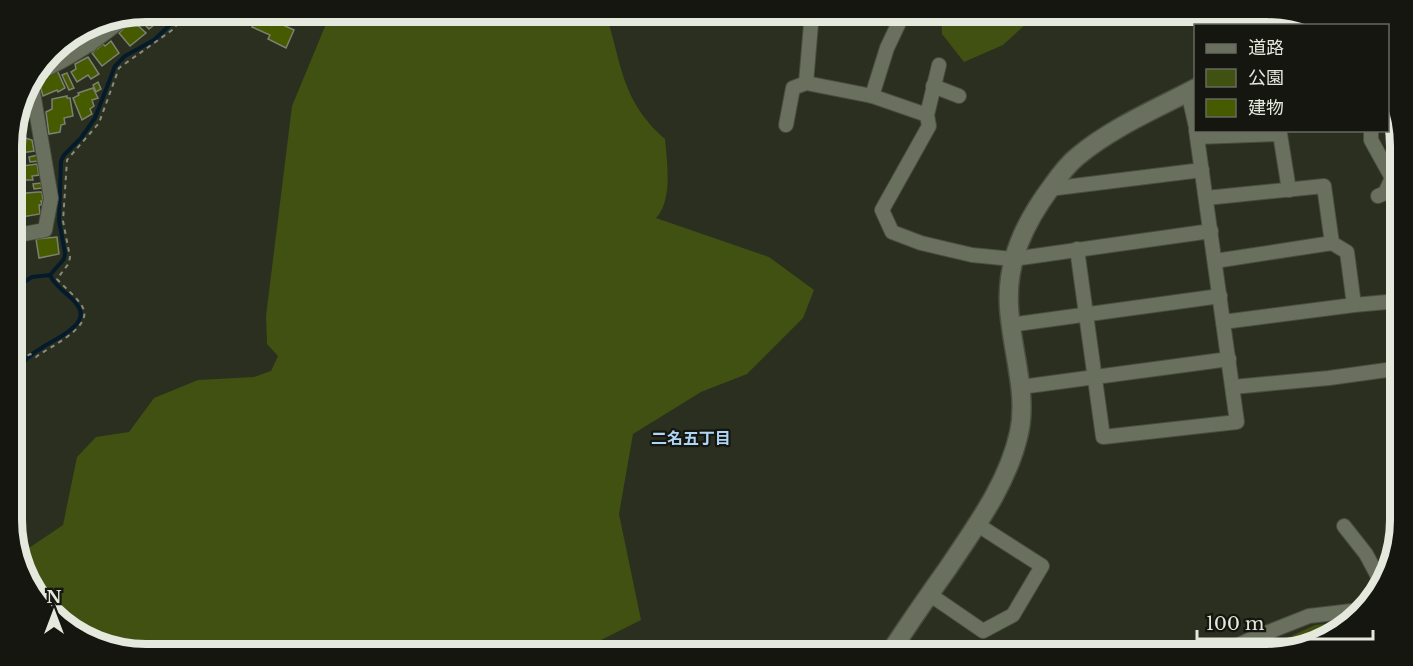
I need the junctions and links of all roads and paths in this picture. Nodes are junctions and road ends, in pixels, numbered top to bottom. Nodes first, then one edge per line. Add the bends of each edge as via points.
1 (178, 22) edge
2 (811, 22) edge
3 (899, 22) edge
4 (111, 28) edge
5 (86, 39) edge
6 (90, 45) junction
7 (939, 65) dead end
8 (51, 67) edge
9 (806, 83) junction
10 (933, 86) junction
11 (1192, 90) edge
12 (34, 96) edge
13 (872, 96) junction
14 (959, 96) dead end
15 (1194, 111) edge
16 (927, 115) junction
17 (786, 125) dead end
18 (1196, 132) edge
19 (1371, 132) edge
20 (1202, 170) junction
21 (1390, 174) edge
22 (1390, 182) edge
23 (1049, 189) junction
24 (1289, 190) junction
25 (1378, 196) dead end
26 (1206, 198) junction
27 (1211, 231) junction
28 (23, 234) edge
29 (1332, 243) junction
30 (1077, 249) junction
31 (1013, 259) junction
32 (1215, 261) junction
33 (1221, 296) junction
34 (1390, 302) edge
35 (1354, 305) junction
36 (1086, 315) junction
37 (1223, 322) junction
38 (1010, 325) junction
39 (1229, 358) junction
40 (22, 359) edge
41 (1390, 370) edge
42 (1096, 378) junction
43 (1021, 387) junction
44 (1233, 387) junction
45 (978, 525) junction
46 (1344, 526) dead end
47 (1377, 575) edge
48 (929, 594) junction
49 (1349, 611) edge
50 (896, 643) edge
51 (1243, 643) edge

1 - 40 path via 175,28 119,68 99,123 67,160 63,221 70,257 57,279 84,309 84,316 81,324 59,344 36,357 30,354
2 - 9 street
3 - 13 street
4 - 6 street
5 - 6 street
6 - 8 street
7 - 10 street
9 - 13 street
9 - 17 street via 793,88
10 - 14 street
10 - 16 street
11 - 15 street
11 - 23 street via 1098,141 1076,157
12 - 28 street via 51,198 45,230
13 - 16 street
16 - 31 street via 929,126 882,210 892,232 972,255
18 - 20 street
18 - 24 street via 1280,134
19 - 21 street via 1371,140
20 - 23 street
20 - 26 street
22 - 25 street via 1385,193
23 - 31 street via 1029,218
24 - 26 street
24 - 29 street via 1324,186
26 - 27 street
27 - 30 street
27 - 32 street
29 - 32 street
29 - 35 street via 1347,252
30 - 31 street
30 - 36 street
31 - 38 street via 1008,287
32 - 33 street
33 - 36 street
33 - 37 street
34 - 35 street
35 - 37 street
36 - 38 street
36 - 42 street
37 - 39 street
38 - 43 street
39 - 42 street
39 - 44 street
41 - 44 street
42 - 43 street
42 - 44 street via 1103,437 1237,422
43 - 45 street via 1022,410 1013,455
45 - 48 street
45 - 48 street via 1042,566 1013,615 983,631
46 - 47 street
48 - 50 street
49 - 51 street via 1309,616

